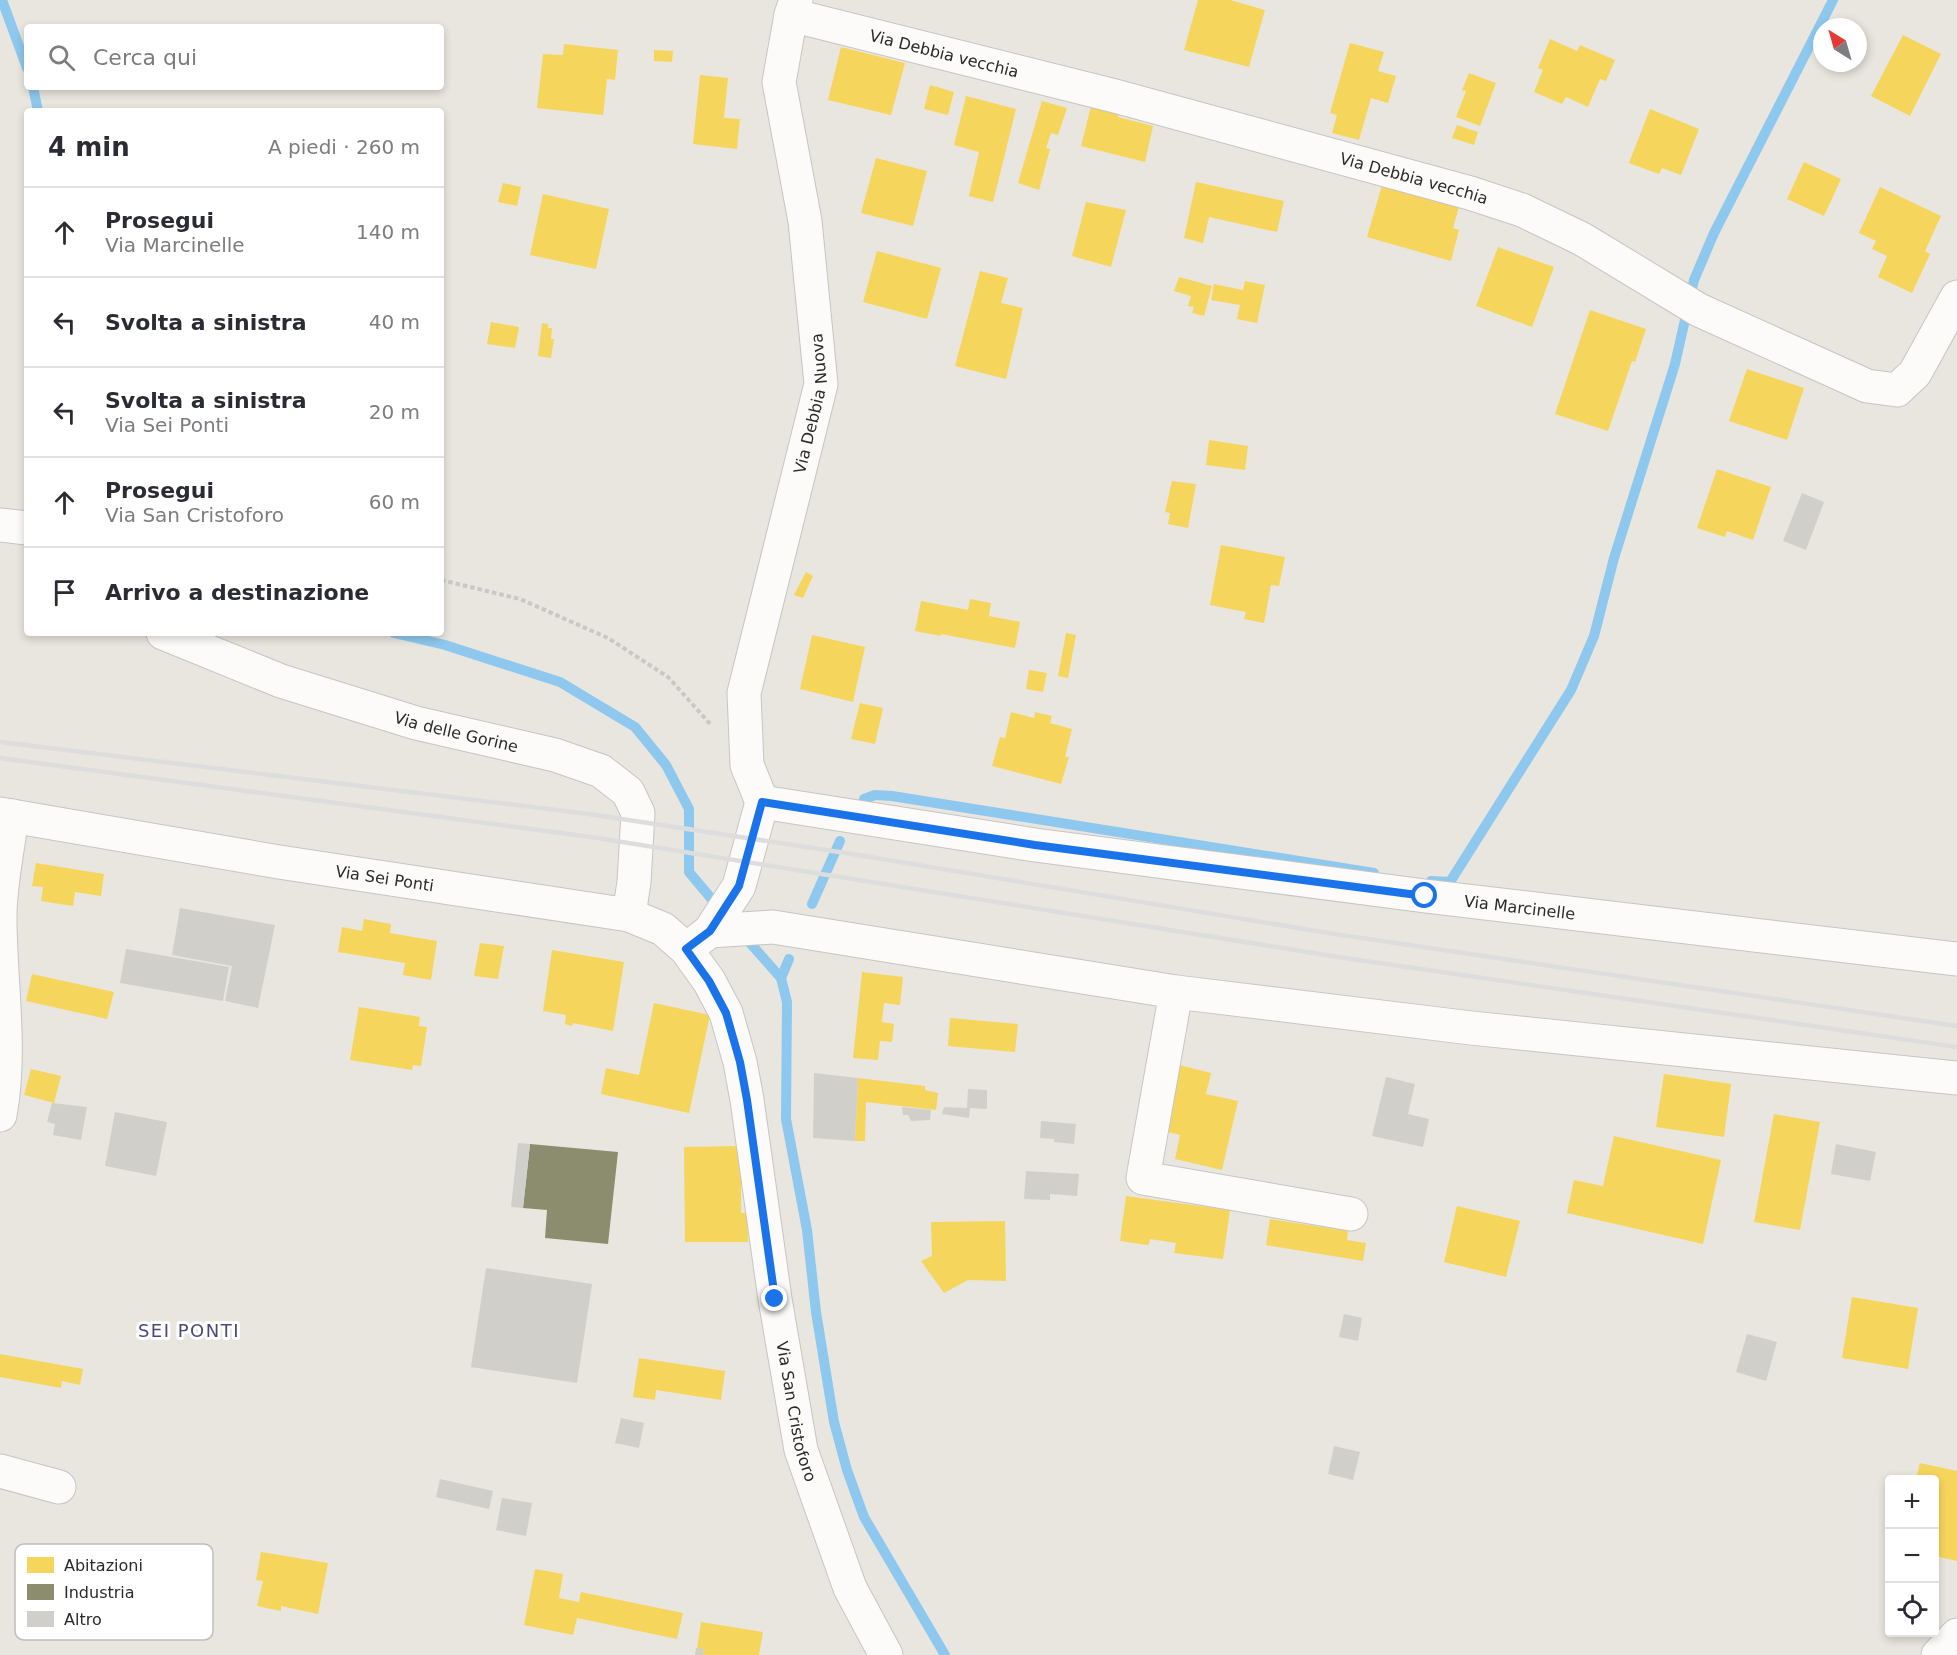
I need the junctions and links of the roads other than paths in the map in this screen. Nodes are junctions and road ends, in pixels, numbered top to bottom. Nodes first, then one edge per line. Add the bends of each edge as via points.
1 (793, 8) edge
2 (1957, 297) edge
3 (0, 525) edge
4 (24, 528) edge
5 (171, 636) edge
6 (762, 802) junction
7 (6, 815) edge
8 (629, 915) junction
9 (698, 940) junction
10 (1957, 959) edge
11 (1176, 992) junction
12 (726, 1013) joint
13 (1957, 1078) edge
14 (0, 1115) edge
15 (1351, 1214) dead end
16 (0, 1471) edge
17 (58, 1487) dead end
18 (1957, 1635) edge
19 (886, 1655) edge
20 (1938, 1655) edge

1 - 2 street, Via Debbia vecchia via 1522,210 1582,239 1690,305 1867,386 1897,390 1915,373
1 - 6 street, Via Debbia Nuova via 779,82 805,221 821,384 744,693 747,765
3 - 4 street
5 - 8 street, Via delle Gorine via 303,688 416,723 555,754 602,771 628,792 638,813
6 - 9 street via 739,886
6 - 10 street, Via Marcinelle via 1035,845
7 - 8 street, Via Sei Ponti via 279,862
7 - 14 street via 0,915 4,1028 4,1096
8 - 9 street, Via Sei Ponti
9 - 11 street via 773,927
9 - 12 street, Via Sei Ponti via 709,981
11 - 13 street via 1472,1028
11 - 15 street via 1143,1178
12 - 19 street, Via San Cristoforo via 747,1100 801,1450 850,1588
16 - 17 street
18 - 20 street

